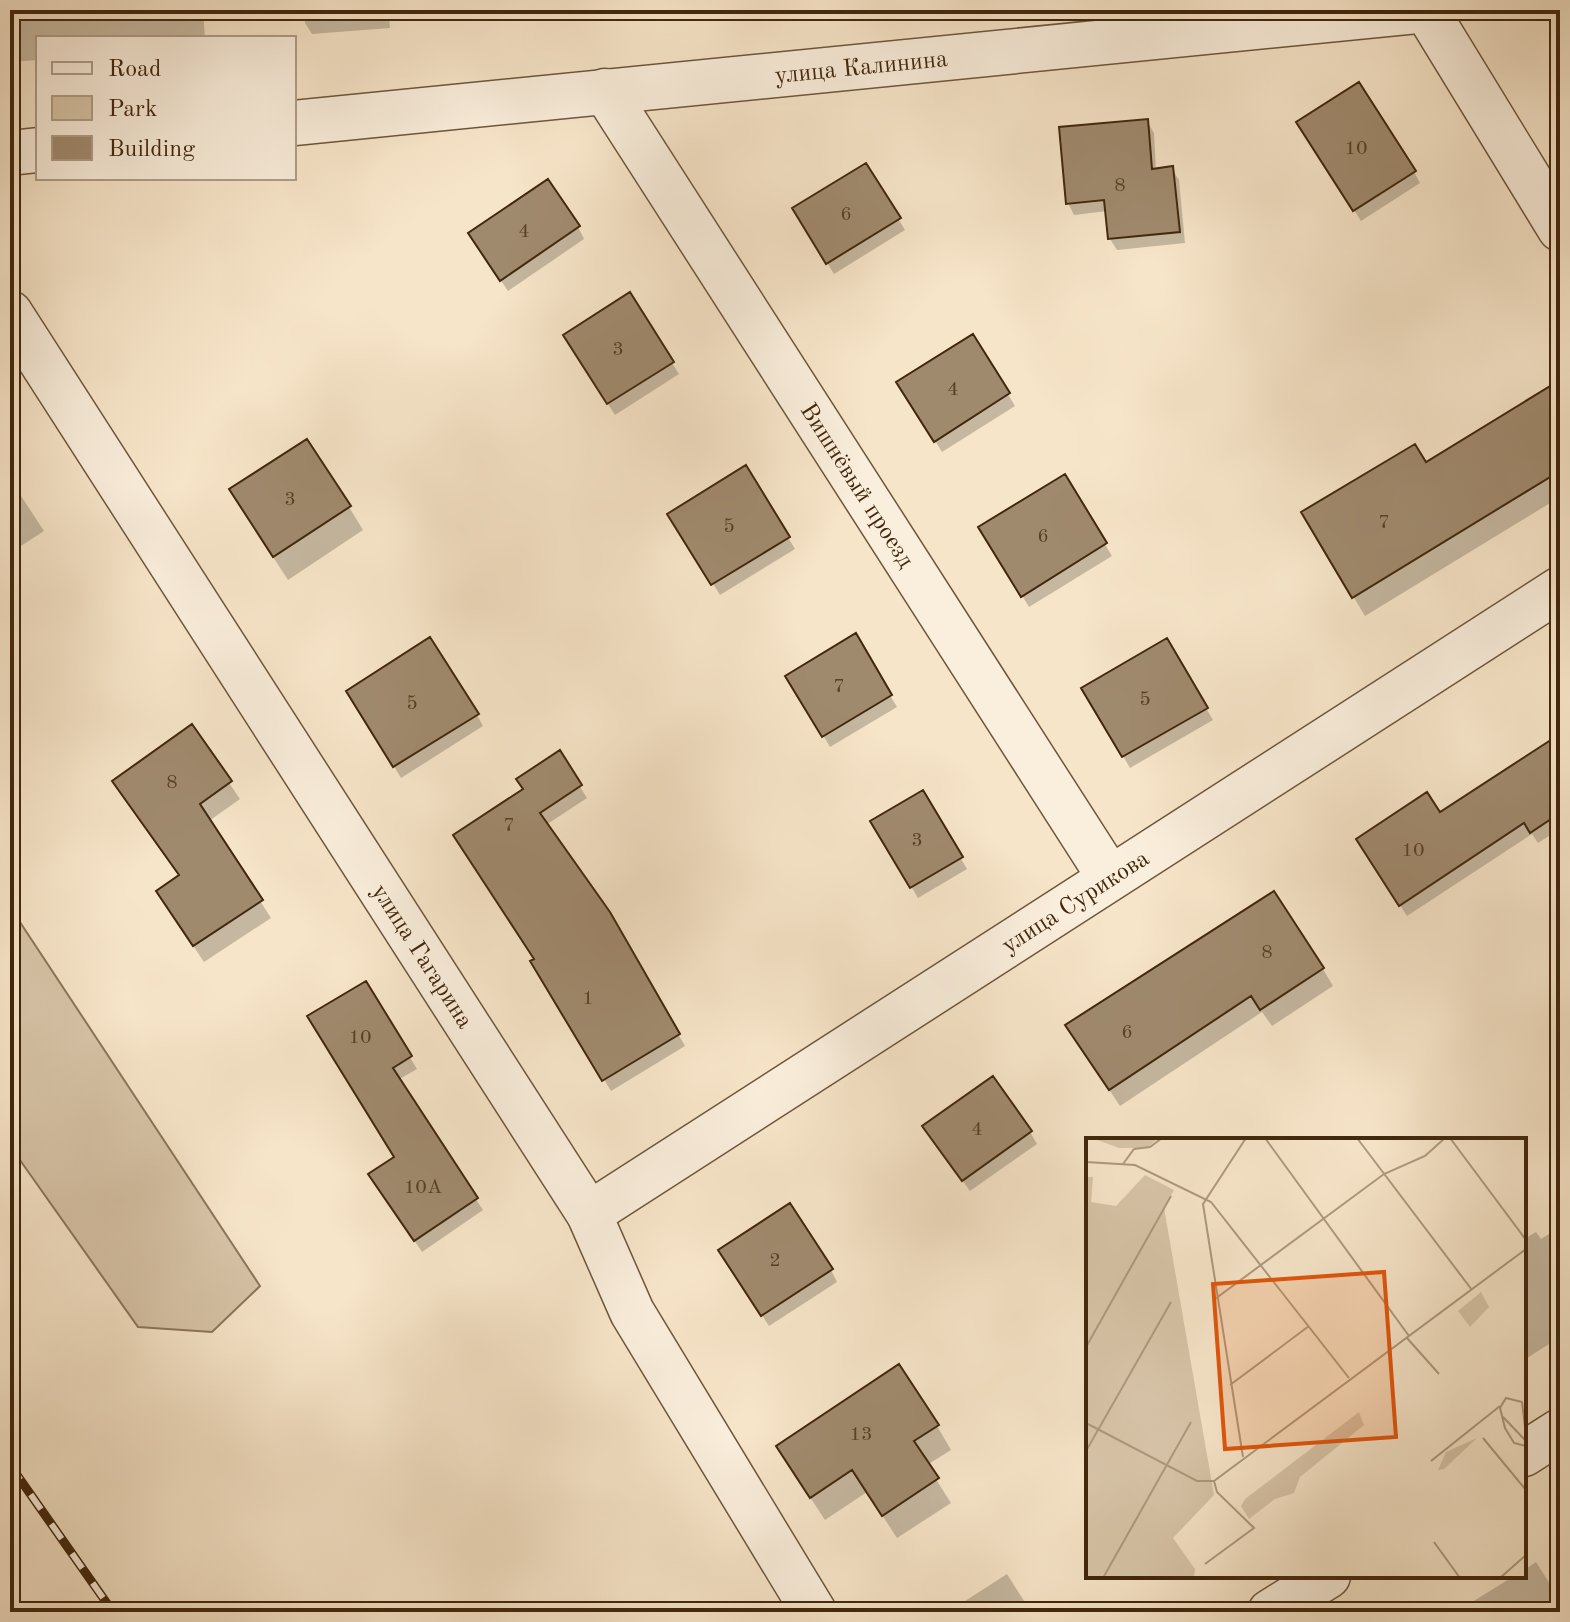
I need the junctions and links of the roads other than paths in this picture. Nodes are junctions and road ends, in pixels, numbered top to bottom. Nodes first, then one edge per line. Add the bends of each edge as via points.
1 (1427, 10) edge
2 (605, 91) junction
3 (296, 123) edge
4 (36, 150) edge
5 (10, 153) edge
6 (1560, 229) edge
7 (10, 313) edge
8 (1560, 589) edge
9 (1110, 878) junction
10 (589, 1214) junction
11 (1560, 1431) edge
12 (1526, 1453) edge
13 (1325, 1578) edge
14 (814, 1612) edge
15 (1270, 1612) edge

1 - 2 street, улица Калинина
1 - 6 street
2 - 3 street, улица Калинина
2 - 9 street, Вишнёвый проезд
4 - 5 street
7 - 10 street, улица Гагарина
8 - 9 street, улица Сурикова
9 - 10 street, улица Сурикова
10 - 14 street, улица Гагарина via 632,1312
11 - 12 street
13 - 15 street

